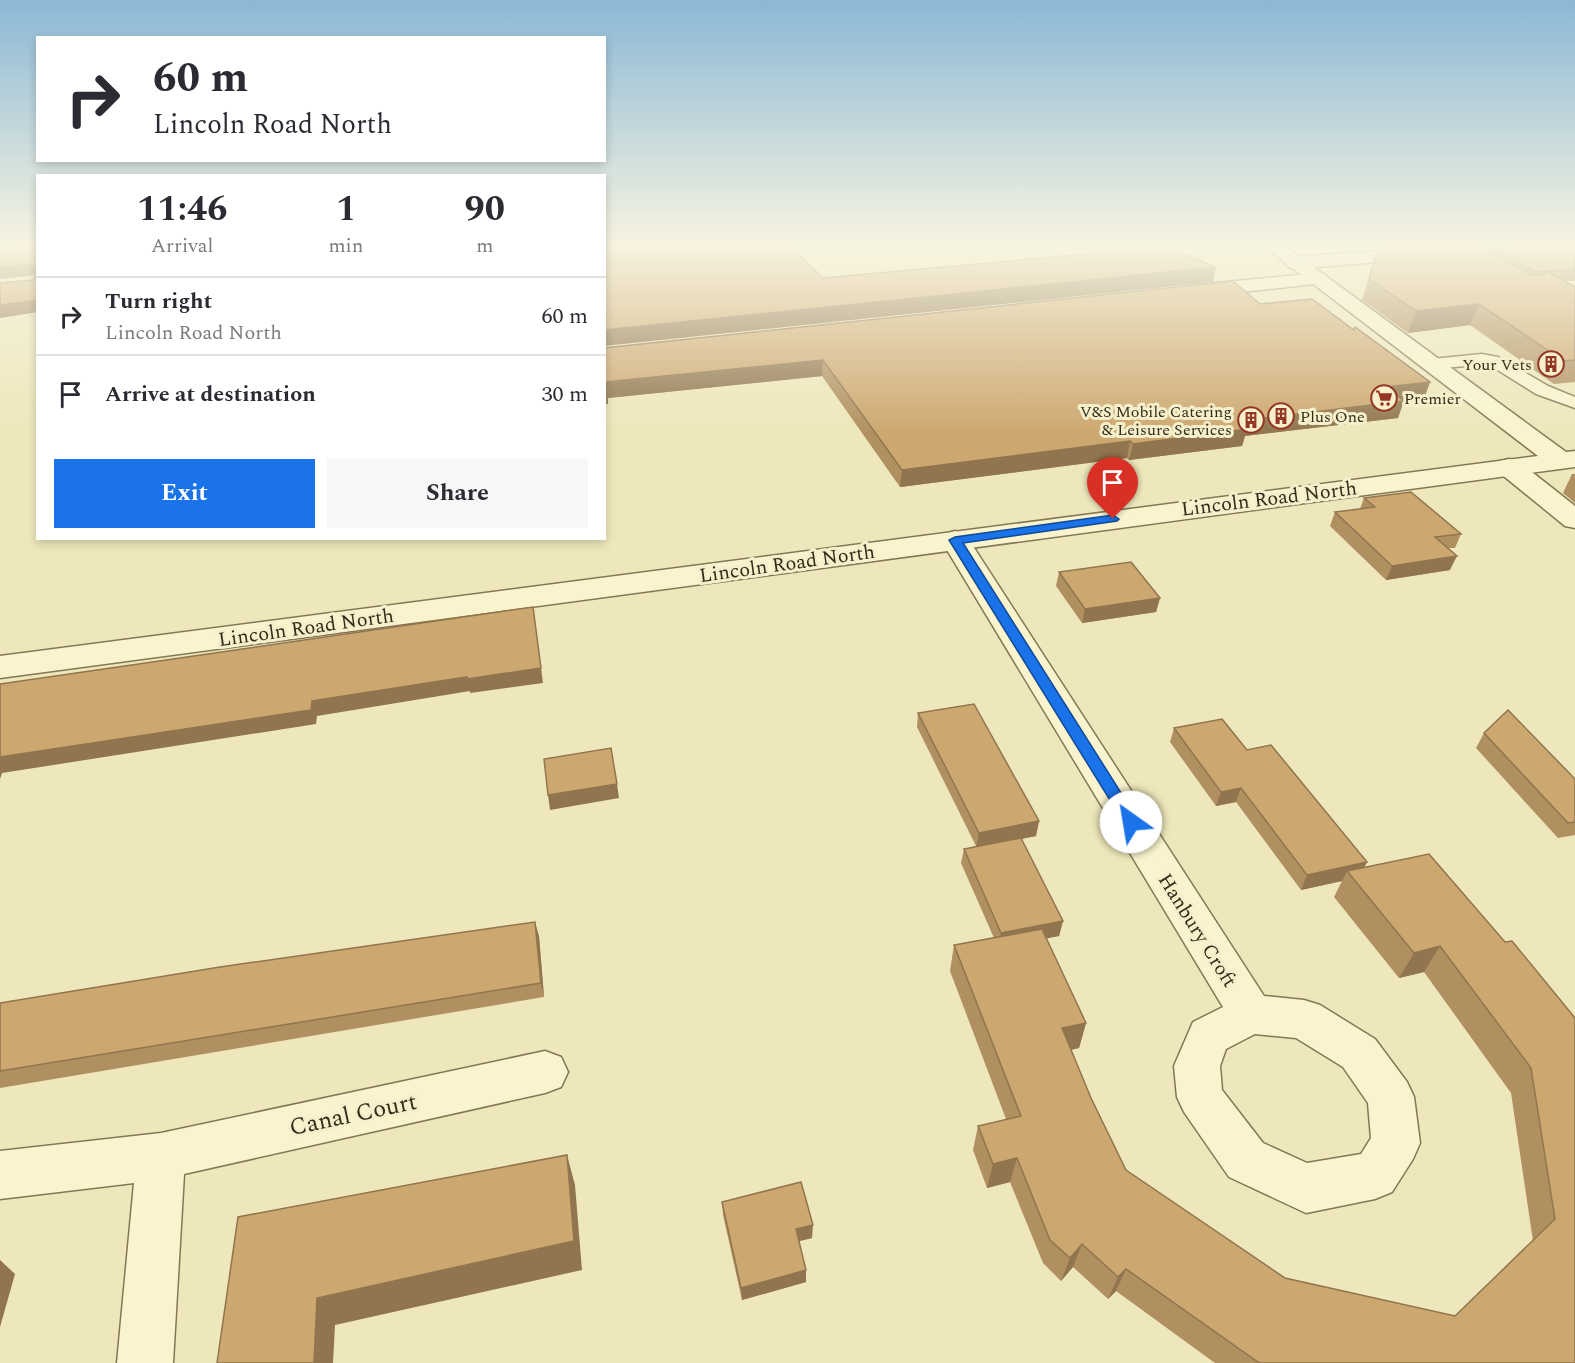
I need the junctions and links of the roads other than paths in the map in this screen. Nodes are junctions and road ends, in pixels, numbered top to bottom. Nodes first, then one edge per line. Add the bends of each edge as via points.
1 (1356, 308) edge
2 (1432, 364) junction
3 (1575, 403) edge
4 (1568, 460) edge
5 (1509, 467) junction
6 (1575, 520) edge
7 (955, 540) junction
8 (0, 667) edge
9 (1251, 1014) dead end
10 (545, 1072) dead end
11 (161, 1156) junction
12 (0, 1175) edge
13 (144, 1363) edge

1 - 2 street
2 - 3 lane via 1492,360 1542,390
2 - 4 street
4 - 5 street, Lincoln Road North
5 - 6 street
5 - 7 street, Lincoln Road North
7 - 8 street, Lincoln Road North
7 - 9 street, Hanbury Croft
10 - 11 street, Canal Court
11 - 12 street, Canal Court
11 - 13 street

